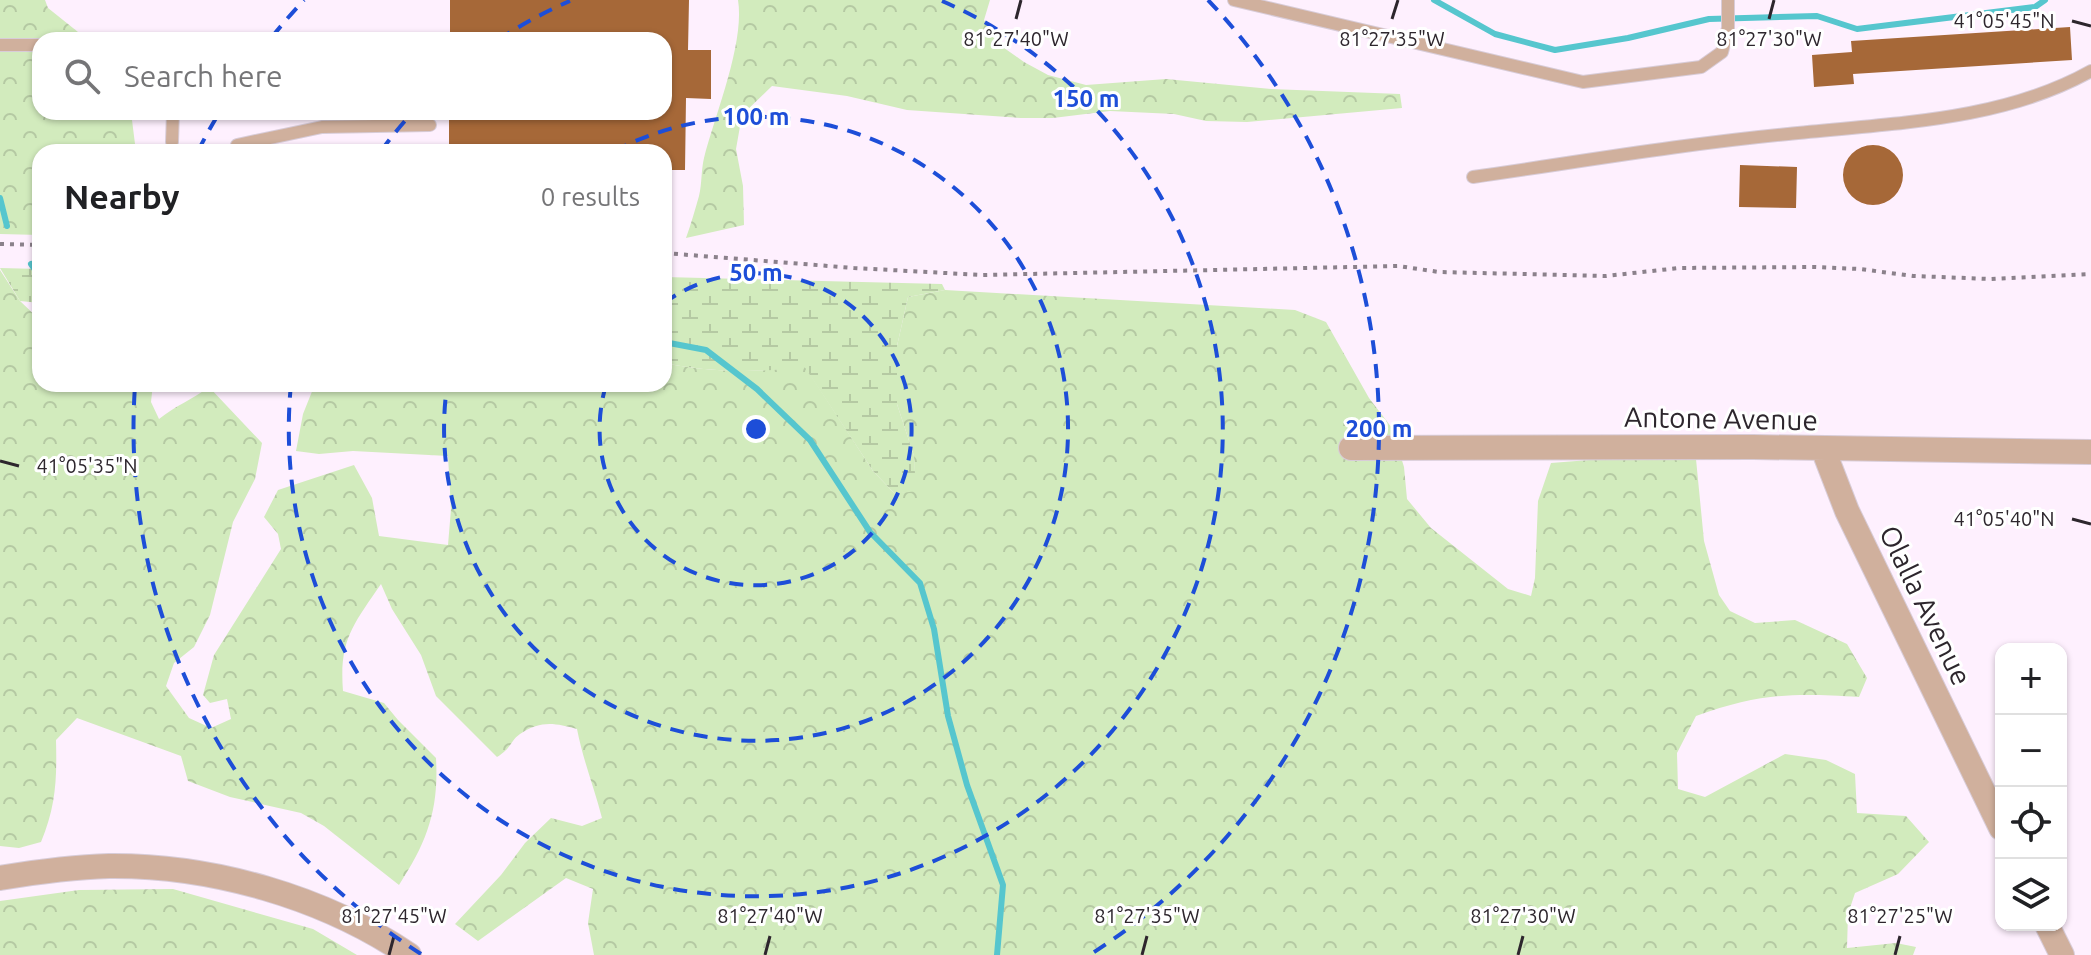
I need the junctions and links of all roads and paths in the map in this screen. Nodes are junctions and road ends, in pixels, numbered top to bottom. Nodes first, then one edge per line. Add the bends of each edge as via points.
1 (1234, 0) edge
2 (1728, 0) edge
3 (0, 45) edge
4 (32, 45) edge
5 (2091, 71) edge
6 (173, 120) edge
7 (322, 120) edge
8 (430, 125) dead end
9 (322, 127) junction
10 (172, 142) dead end
11 (242, 144) edge
12 (1473, 177) dead end
13 (0, 244) edge
14 (32, 245) edge
15 (672, 253) edge
16 (2091, 274) edge
17 (1351, 448) dead end
18 (1823, 449) junction
19 (2091, 452) edge
20 (1995, 816) edge
21 (0, 878) edge
22 (2050, 931) edge
23 (409, 955) edge
24 (2062, 955) edge

1 - 2 lane via 1583,82 1701,67 1722,52
3 - 4 lane
5 - 12 lane via 2064,86 1987,109 1894,126 1787,134
6 - 10 lane
7 - 9 lane
8 - 9 lane
9 - 11 lane
13 - 14 path
15 - 16 path via 982,275 1398,266 1439,272 1606,276 1679,268 1815,267 1991,279
17 - 18 street, Antone Avenue
18 - 19 street, Antone Avenue
18 - 20 street, Olalla Avenue via 1847,511
21 - 23 street via 109,866 223,878 330,913
22 - 24 street

